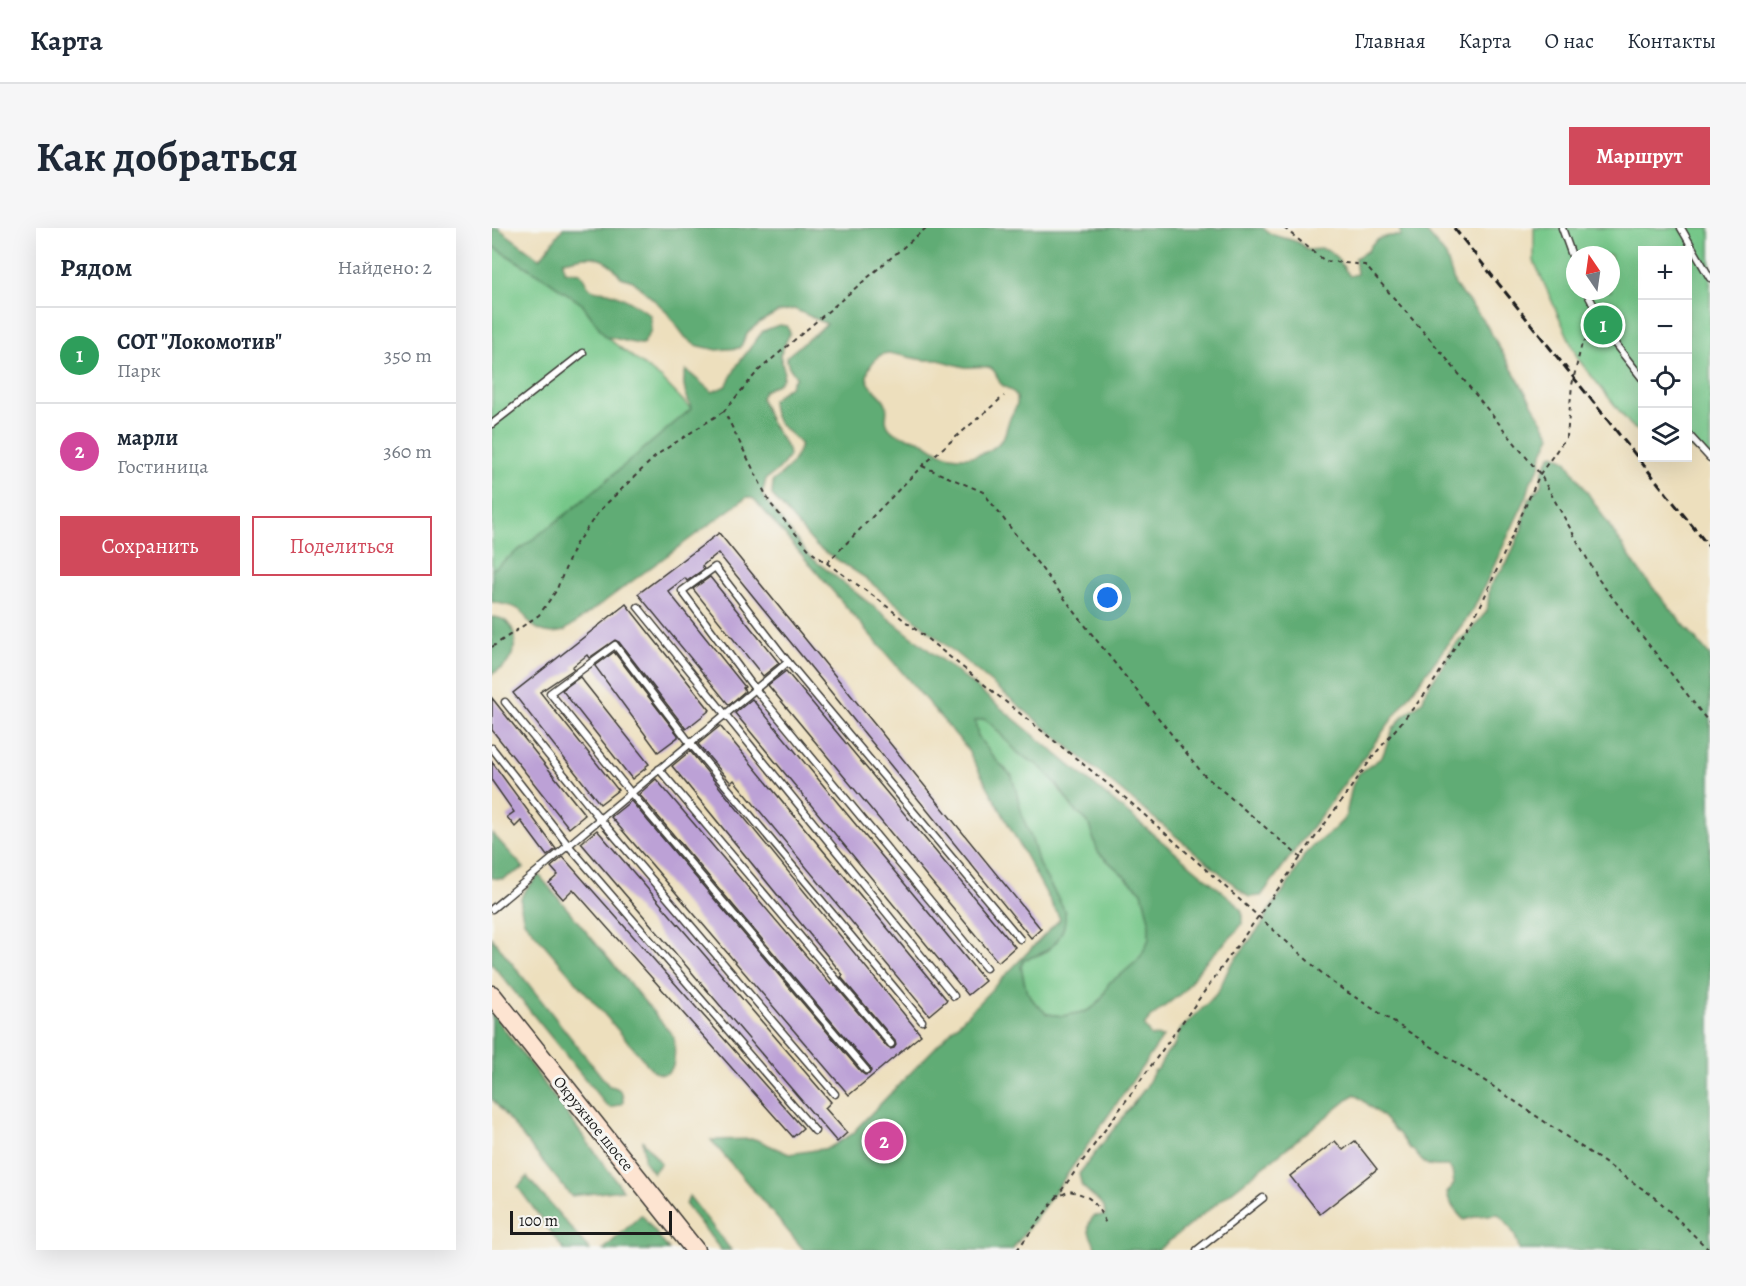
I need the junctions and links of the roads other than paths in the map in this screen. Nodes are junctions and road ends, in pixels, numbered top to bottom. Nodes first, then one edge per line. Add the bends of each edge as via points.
1 (1562, 228) edge
2 (1681, 228) edge
3 (1568, 246) edge
4 (1710, 278) edge
5 (1591, 300) edge
6 (583, 353) dead end
7 (1638, 373) edge
8 (492, 424) edge
9 (1692, 438) edge
10 (1710, 458) edge
11 (638, 607) dead end
12 (788, 662) junction
13 (754, 689) junction
14 (505, 702) dead end
15 (725, 714) junction
16 (690, 743) junction
17 (492, 748) edge
18 (659, 769) junction
19 (631, 793) junction
20 (600, 819) junction
21 (568, 845) junction
22 (492, 909) edge
23 (1020, 939) dead end
24 (986, 968) dead end
25 (492, 995) edge
26 (954, 996) dead end
27 (922, 1021) dead end
28 (891, 1044) dead end
29 (866, 1070) dead end
30 (835, 1094) dead end
31 (816, 1131) dead end
32 (1263, 1198) dead end
33 (695, 1250) edge
34 (1197, 1250) edge

1 - 3 lane
2 - 4 lane
5 - 7 lane via 1612,340
6 - 8 lane
9 - 10 lane
11 - 15 lane
12 - 13 lane
12 - 13 lane via 715,567 682,591
12 - 23 lane
13 - 15 lane
13 - 24 lane
14 - 20 lane
15 - 16 lane
15 - 26 lane
16 - 18 lane
16 - 19 lane via 615,645 550,693
16 - 27 lane
17 - 21 lane
18 - 19 lane
18 - 28 lane
19 - 20 lane
19 - 29 lane
20 - 21 lane
20 - 30 lane
21 - 22 lane
21 - 31 lane
25 - 33 main road, Окружное шоссе
32 - 34 lane

